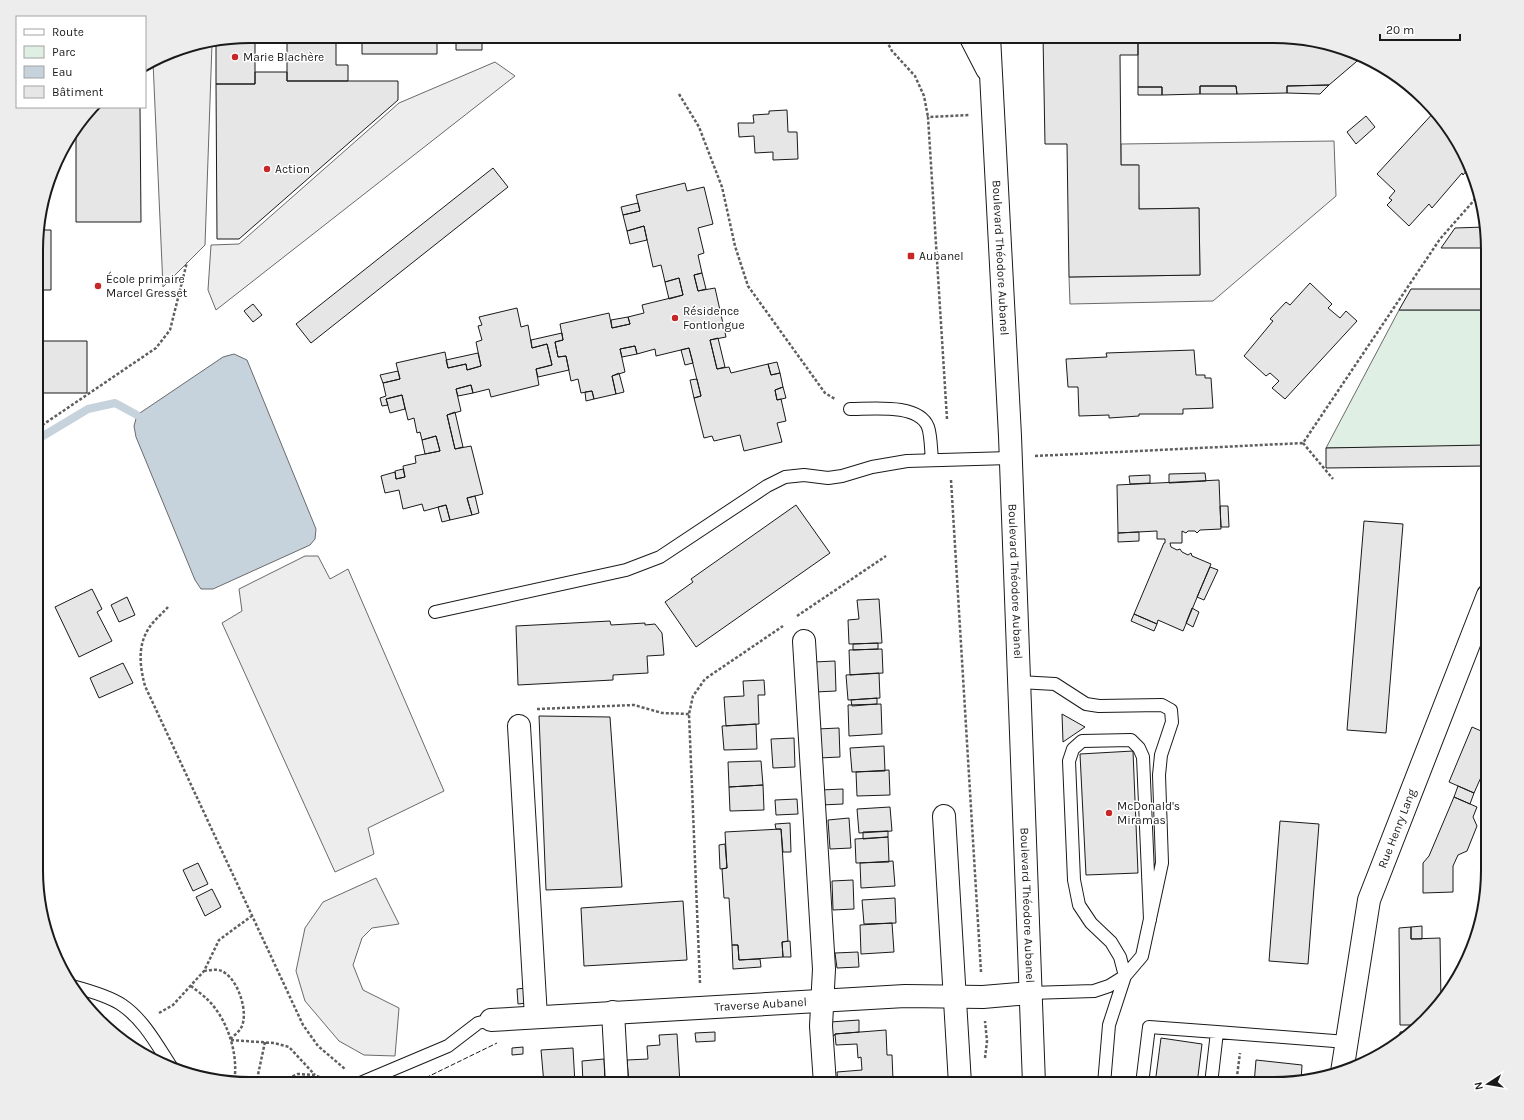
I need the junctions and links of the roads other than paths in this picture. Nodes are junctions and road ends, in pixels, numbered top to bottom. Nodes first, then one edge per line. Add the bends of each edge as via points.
1 (973, 43) edge
2 (989, 43) edge
3 (991, 79) junction
4 (850, 409) road end
5 (1020, 457) junction
6 (932, 460) junction
7 (435, 612) dead end
8 (1481, 613) edge
9 (804, 641) dead end
10 (1019, 682) junction
11 (519, 726) road end
12 (944, 816) dead end
13 (1150, 920) junction
14 (1125, 976) junction
15 (81, 989) edge
16 (1030, 993) junction
17 (955, 995) junction
18 (823, 1001) junction
19 (613, 1012) junction
20 (536, 1017) junction
21 (491, 1020) joint
22 (1217, 1032) junction
23 (1347, 1042) junction
24 (166, 1059) edge
25 (1343, 1065) edge
26 (375, 1077) edge
27 (617, 1077) edge
28 (825, 1077) edge
29 (960, 1077) edge
30 (1034, 1077) edge
31 (1105, 1077) edge
32 (1143, 1077) edge
33 (1212, 1077) edge

1 - 3 street, Boulevard Théodore Aubanel
2 - 3 street, Boulevard Théodore Aubanel
3 - 5 street, Boulevard Théodore Aubanel
4 - 6 lane via 897,409 916,414 928,426
5 - 6 lane
5 - 10 street, Boulevard Théodore Aubanel
6 - 7 lane via 872,467 828,478 804,475 785,477 767,486 660,557 626,570
8 - 23 street, Rue Henry Lang via 1369,900
9 - 18 street via 824,969
10 - 13 lane via 1055,684 1086,704 1162,705 1171,710 1172,722 1161,755 1159,775 1162,863
10 - 16 street, Boulevard Théodore Aubanel
11 - 20 street
12 - 17 street
13 - 14 lane via 1142,956
13 - 14 lane via 1143,757 1131,740 1082,741 1073,749 1069,761 1074,880 1079,905 1120,957
14 - 16 lane via 1110,986 1094,991
14 - 31 lane via 1109,1025
15 - 24 lane via 121,1004 142,1023
16 - 17 street, Traverse Aubanel via 983,997
16 - 30 street, Boulevard Théodore Aubanel
17 - 18 street, Traverse Aubanel
17 - 29 street
18 - 19 street, Traverse Aubanel
18 - 28 street via 821,1026
19 - 20 street, Traverse Aubanel
19 - 27 street
20 - 21 street, Traverse Aubanel
21 - 26 lane via 478,1023 448,1046
22 - 23 lane
22 - 32 lane via 1149,1027
22 - 33 lane
23 - 25 street, Rue Henry Lang

